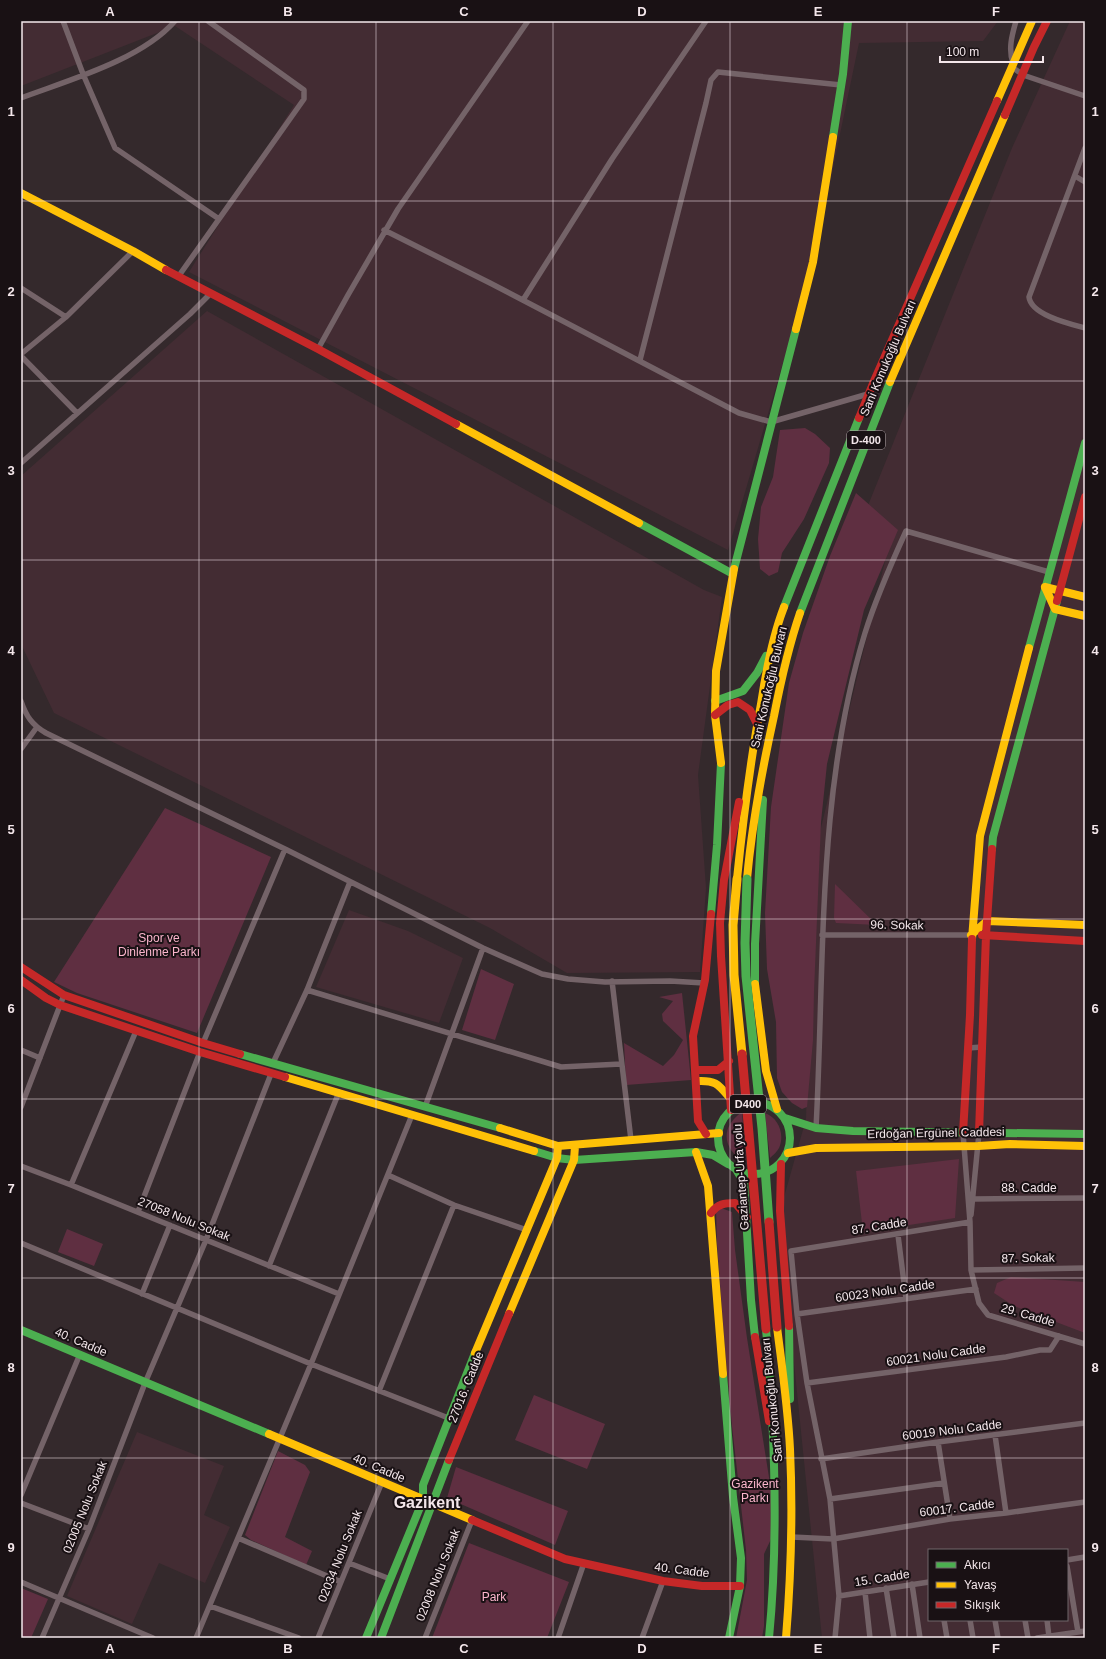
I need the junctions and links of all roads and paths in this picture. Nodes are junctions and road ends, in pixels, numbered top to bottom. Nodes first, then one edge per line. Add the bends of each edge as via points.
1 (63, 21) edge
2 (175, 21) edge
3 (208, 21) edge
4 (528, 21) edge
5 (706, 21) edge
6 (848, 21) edge
7 (1016, 21) edge
8 (1032, 21) edge
9 (1047, 21) edge
10 (1012, 65) junction
11 (83, 74) junction
12 (1023, 75) junction
13 (841, 85) junction
14 (1085, 96) edge
15 (21, 98) edge
16 (1085, 148) edge
17 (1075, 176) junction
18 (1085, 182) edge
19 (21, 193) edge
20 (219, 219) junction
21 (384, 230) junction
22 (133, 251) junction
23 (178, 277) junction
24 (21, 288) edge
25 (211, 293) junction
26 (523, 300) junction
27 (66, 316) junction
28 (1085, 328) edge
29 (318, 349) junction
30 (21, 355) edge
31 (640, 360) junction
32 (869, 394) junction
33 (77, 414) junction
34 (771, 422) junction
35 (1085, 443) edge
36 (21, 463) edge
37 (1085, 497) edge
38 (1049, 572) junction
39 (733, 574) junction
40 (1045, 587) junction
41 (1060, 591) junction
42 (1085, 597) edge
43 (1055, 608) junction
44 (1085, 616) edge
45 (772, 646) junction
46 (21, 701) edge
47 (715, 701) junction
48 (715, 715) junction
49 (757, 724) junction
50 (37, 727) junction
51 (755, 736) junction
52 (767, 747) junction
53 (21, 749) edge
54 (285, 849) junction
55 (737, 879) joint
56 (747, 879) joint
57 (350, 882) junction
58 (987, 921) junction
59 (1085, 925) edge
60 (822, 935) junction
61 (971, 935) junction
62 (986, 935) junction
63 (1085, 940) edge
64 (483, 948) junction
65 (21, 967) edge
66 (21, 980) edge
67 (612, 981) junction
68 (704, 983) junction
69 (307, 990) junction
70 (64, 995) junction
71 (60, 1005) junction
72 (136, 1031) junction
73 (452, 1034) junction
74 (203, 1043) junction
75 (982, 1047) junction
76 (968, 1048) junction
77 (21, 1050) edge
78 (200, 1052) junction
79 (40, 1058) junction
80 (729, 1061) junction
81 (274, 1063) junction
82 (621, 1064) junction
83 (696, 1070) junction
84 (271, 1074) junction
85 (697, 1081) junction
86 (339, 1092) junction
87 (729, 1096) junction
88 (21, 1107) edge
89 (425, 1107) junction
90 (777, 1109) junction
91 (731, 1110) junction
92 (412, 1115) junction
93 (785, 1118) junction
94 (816, 1128) junction
95 (719, 1133) junction
96 (963, 1133) junction
97 (706, 1134) junction
98 (979, 1134) junction
99 (1085, 1134) edge
100 (631, 1140) junction
101 (558, 1146) junction
102 (574, 1146) junction
103 (965, 1146) junction
104 (978, 1146) junction
105 (1085, 1146) edge
106 (696, 1152) junction
107 (788, 1153) junction
108 (557, 1158) junction
109 (574, 1160) junction
110 (728, 1164) junction
111 (781, 1164) junction
112 (21, 1166) edge
113 (737, 1171) junction
114 (388, 1175) junction
115 (71, 1184) junction
116 (1085, 1198) edge
117 (974, 1199) junction
118 (454, 1205) junction
119 (138, 1212) junction
120 (711, 1213) junction
121 (747, 1217) junction
122 (970, 1222) junction
123 (170, 1225) junction
124 (527, 1230) junction
125 (898, 1235) junction
126 (206, 1240) junction
127 (21, 1243) edge
128 (269, 1266) junction
129 (1085, 1268) edge
130 (971, 1270) junction
131 (976, 1289) junction
132 (142, 1294) junction
133 (339, 1294) junction
134 (906, 1299) junction
135 (177, 1309) junction
136 (797, 1314) junction
137 (777, 1327) joint
138 (766, 1329) joint
139 (21, 1330) edge
140 (1059, 1336) junction
141 (1085, 1344) edge
142 (80, 1354) junction
143 (311, 1364) junction
144 (145, 1383) junction
145 (807, 1383) junction
146 (379, 1391) junction
147 (450, 1419) junction
148 (788, 1420) junction
149 (1085, 1423) edge
150 (995, 1435) junction
151 (279, 1438) junction
152 (938, 1442) junction
153 (774, 1450) junction
154 (821, 1459) junction
155 (382, 1482) junction
156 (944, 1483) junction
157 (21, 1495) edge
158 (830, 1499) junction
159 (423, 1500) junction
160 (1085, 1502) edge
161 (21, 1503) edge
162 (432, 1504) junction
163 (1006, 1513) junction
164 (950, 1519) junction
165 (472, 1520) junction
166 (89, 1529) junction
167 (792, 1537) junction
168 (238, 1538) junction
169 (833, 1539) junction
170 (1085, 1557) edge
171 (1068, 1560) edge
172 (349, 1562) junction
173 (584, 1562) junction
174 (1068, 1572) edge
175 (390, 1579) junction
176 (663, 1581) junction
177 (21, 1582) edge
178 (341, 1582) junction
179 (928, 1582) edge
180 (912, 1584) junction
181 (740, 1586) junction
182 (886, 1588) junction
183 (865, 1592) junction
184 (839, 1596) junction
185 (60, 1599) junction
186 (210, 1606) junction
187 (944, 1621) edge
188 (970, 1621) edge
189 (995, 1621) edge
190 (1025, 1621) edge
191 (1047, 1621) edge
192 (1085, 1631) edge
193 (1078, 1632) junction
194 (1049, 1637) junction
195 (42, 1638) edge
196 (151, 1638) edge
197 (196, 1638) edge
198 (297, 1638) edge
199 (318, 1638) edge
200 (366, 1638) edge
201 (381, 1638) edge
202 (425, 1638) edge
203 (558, 1638) edge
204 (642, 1638) edge
205 (729, 1638) edge
206 (770, 1638) edge
207 (786, 1638) edge
208 (835, 1638) edge
209 (870, 1638) edge
210 (894, 1638) edge
211 (920, 1638) edge
212 (947, 1638) edge
213 (973, 1638) edge
214 (998, 1638) edge
215 (1028, 1638) edge
216 (1037, 1638) edge

1 - 11 street
2 - 11 street via 165,32 125,57
3 - 20 street via 304,90 304,99
4 - 21 street
5 - 26 street via 612,159
6 - 13 main road
7 - 10 street via 1011,44
8 - 10 main road, Sani Konukoğlu Bulvarı / D-400
9 - 12 main road, Sani Konukoğlu Bulvarı / D-400
10 - 12 street
10 - 32 main road, Sani Konukoğlu Bulvarı / D-400
11 - 15 street
11 - 20 street via 115,148
12 - 14 street
12 - 52 main road, Sani Konukoğlu Bulvarı / D-400 via 887,388 804,598 789,645
13 - 31 street via 718,72 711,80
13 - 34 main road via 813,262
16 - 17 street
17 - 18 street
17 - 28 street via 1029,297 1033,307 1044,314
19 - 22 main road
20 - 23 street
21 - 26 street
21 - 29 street
22 - 23 main road
22 - 27 street
23 - 25 main road
24 - 27 street
25 - 29 main road
25 - 33 street
26 - 31 street
27 - 30 street
29 - 39 main road
30 - 33 street
31 - 34 street via 740,413
32 - 34 street
32 - 45 main road, Sani Konukoğlu Bulvarı / D-400 via 782,612
33 - 36 street
34 - 39 main road
35 - 38 main road
37 - 41 main road
38 - 40 main road
38 - 60 street via 906,531 865,633 844,720 833,798
39 - 47 main road via 716,671
40 - 41 main road
40 - 43 main road
40 - 61 main road via 980,836
41 - 42 main road
41 - 43 main road
43 - 44 main road
43 - 58 main road via 993,837
45 - 47 main road via 757,673 743,691
45 - 49 main road, Sani Konukoğlu Bulvarı / D-400
46 - 50 street via 26,716
47 - 48 main road
48 - 49 main road via 728,705 738,702 748,707
48 - 68 main road via 720,774 717,845
49 - 51 main road, Sani Konukoğlu Bulvarı / D-400
50 - 53 street
50 - 54 street
51 - 55 main road, Sani Konukoğlu Bulvarı / D-400
51 - 80 main road via 728,854 721,908 721,948
52 - 56 main road, Sani Konukoğlu Bulvarı / D-400
52 - 90 main road via 756,913 755,974 766,1071
54 - 57 street
54 - 74 street
55 - 138 main road, Gaziantep-Urfa yolu / D400, bridge via 733,925 734,975
56 - 137 main road, Gaziantep-Urfa yolu / D400, bridge via 746,976 762,1128
57 - 64 street
57 - 69 street
58 - 59 main road
58 - 61 main road
58 - 62 main road
60 - 61 street, 96. Sokak
60 - 94 street
61 - 62 main road
61 - 76 main road
62 - 63 main road
62 - 75 main road
64 - 67 street via 542,974 568,979
64 - 73 street
65 - 70 main road
66 - 71 main road
67 - 68 street
67 - 82 street
68 - 83 main road via 693,1036
69 - 73 street
69 - 81 street
70 - 71 street
70 - 74 main road
71 - 72 main road
71 - 79 street
72 - 78 main road
72 - 115 street
73 - 82 street via 561,1067
73 - 89 street
74 - 81 main road
75 - 76 street
75 - 98 main road
76 - 96 main road
77 - 79 street
78 - 84 main road
78 - 119 street
79 - 88 street
80 - 83 main road via 723,1069
80 - 87 main road
81 - 89 main road
82 - 100 street
83 - 85 main road
84 - 86 main road
84 - 126 street, 02005 Nolu Sokak
85 - 87 main road via 713,1081
85 - 97 main road via 698,1121
86 - 92 main road
86 - 128 street
87 - 91 main road
89 - 101 main road
90 - 91 main road via 754,1102 736,1106
90 - 93 main road
91 - 95 main road via 723,1120
92 - 108 main road
92 - 114 street
93 - 94 main road
93 - 107 main road via 790,1129
94 - 96 main road via 900,1133
95 - 97 main road
95 - 110 main road via 721,1154
96 - 98 main road
96 - 103 street
97 - 100 main road
98 - 99 main road
98 - 104 street
100 - 102 main road
101 - 102 main road
101 - 108 main road, 27016. Cadde
102 - 109 main road, 27016. Cadde
103 - 104 main road, Erdoğan Ergünel Caddesi
103 - 107 main road, Erdoğan Ergünel Caddesi via 816,1148
103 - 122 street
104 - 105 main road, Erdoğan Ergünel Caddesi
104 - 117 street
106 - 109 main road
106 - 110 main road via 713,1155
106 - 120 main road via 708,1186
107 - 111 main road
108 - 109 main road
108 - 124 main road, 27016. Cadde
109 - 162 main road, 27016. Cadde
110 - 113 main road
111 - 113 main road via 772,1171 760,1175
111 - 148 main road via 780,1211 790,1334
112 - 115 street, 27058 Nolu Sokak
113 - 121 main road via 744,1182
114 - 118 street
114 - 133 street
115 - 119 street, 27058 Nolu Sokak
116 - 117 street, 88. Cadde
117 - 122 street
118 - 124 street
118 - 146 street
119 - 123 street, 27058 Nolu Sokak
120 - 121 main road via 721,1203 735,1203
120 - 181 main road via 733,1497 741,1558
121 - 153 main road via 757,1356
122 - 125 street, 87. Cadde
122 - 130 street, 29. Cadde
123 - 126 street, 27058 Nolu Sokak
123 - 132 street
124 - 147 main road, 27016. Cadde
125 - 134 street
125 - 136 street, 87. Cadde via 791,1251
126 - 128 street, 27058 Nolu Sokak
126 - 135 street, 02005 Nolu Sokak
127 - 132 street
128 - 133 street, 27058 Nolu Sokak
129 - 130 street, 87. Sokak
130 - 131 street, 29. Cadde
131 - 134 street, 60023 Nolu Cadde
131 - 140 street, 29. Cadde via 979,1303 988,1314
132 - 135 street
133 - 143 street
134 - 136 street, 60023 Nolu Cadde
135 - 143 street
135 - 144 street, 02005 Nolu Sokak
136 - 145 street
137 - 148 main road, Sani Konukoğlu Bulvarı / D400
138 - 153 main road, Sani Konukoğlu Bulvarı / D400 via 773,1401
139 - 142 main road, 40. Cadde
140 - 141 street, 29. Cadde
140 - 145 street, 60021 Nolu Cadde via 1050,1350
142 - 144 main road, 40. Cadde
142 - 157 street
143 - 146 street
143 - 151 street
144 - 151 main road, 40. Cadde
144 - 166 street, 02005 Nolu Sokak
145 - 154 street
146 - 147 street
147 - 159 main road, 27016. Cadde via 423,1485
148 - 167 main road, Sani Konukoğlu Bulvarı / D400
149 - 150 street, 60019 Nolu Cadde
150 - 152 street, 60019 Nolu Cadde
150 - 163 street
151 - 155 main road, 40. Cadde
151 - 168 street
152 - 154 street, 60019 Nolu Cadde
152 - 156 street
153 - 206 main road, Sani Konukoğlu Bulvarı / D400 via 777,1480 776,1549
154 - 158 street
155 - 159 main road, 40. Cadde
155 - 172 street, 02034 Nolu Sokak
156 - 158 street
156 - 164 street
158 - 169 street
159 - 162 main road, 40. Cadde
159 - 175 main road, 27016. Cadde
160 - 163 street, 60017. Cadde
161 - 166 street
162 - 165 main road, 40. Cadde
162 - 201 main road, 27016. Cadde via 404,1584
163 - 164 street, 60017. Cadde
164 - 169 street, 60017. Cadde
165 - 173 main road, 40. Cadde via 565,1559
165 - 202 street, 02008 Nolu Sokak
166 - 185 street, 02005 Nolu Sokak
167 - 169 street, 60017. Cadde
167 - 207 main road, Sani Konukoğlu Bulvarı / D400
168 - 178 street
168 - 186 street
169 - 184 street
170 - 171 street
172 - 175 street
172 - 178 street, 02034 Nolu Sokak
173 - 176 main road, 40. Cadde
173 - 203 street
174 - 193 street
175 - 200 main road, 27016. Cadde
176 - 181 main road, 40. Cadde via 702,1586
176 - 204 street
177 - 185 street
178 - 199 street, 02034 Nolu Sokak
179 - 180 street, 15. Cadde
180 - 182 street, 15. Cadde
180 - 211 street
181 - 205 main road
182 - 183 street, 15. Cadde
182 - 210 street
183 - 184 street, 15. Cadde
183 - 209 street
184 - 208 street
185 - 195 street, 02005 Nolu Sokak
185 - 196 street
186 - 197 street
186 - 198 street
187 - 212 street
188 - 213 street
189 - 214 street
190 - 215 street
191 - 194 street
192 - 193 street
193 - 194 street
194 - 216 street

